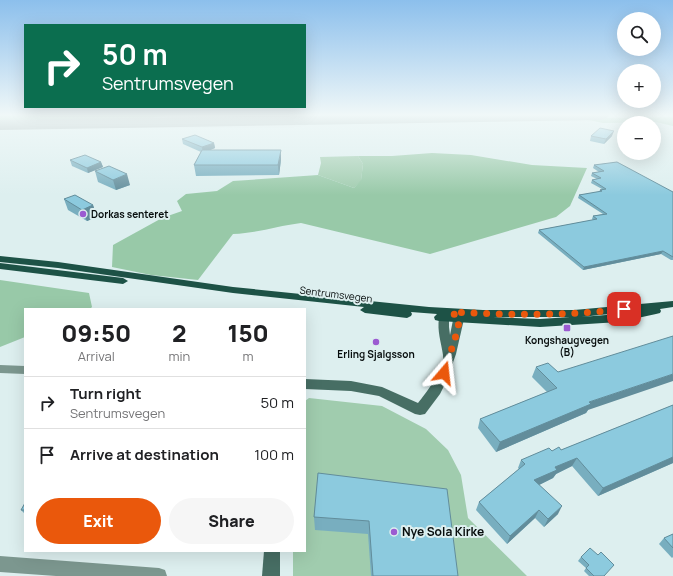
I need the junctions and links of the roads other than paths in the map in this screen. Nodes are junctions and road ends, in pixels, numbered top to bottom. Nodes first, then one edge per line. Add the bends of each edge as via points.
1 (0, 259) edge
2 (0, 266) edge
3 (671, 305) edge
4 (452, 316) junction
5 (0, 370) edge
6 (24, 370) edge
7 (306, 384) edge
8 (272, 552) edge
9 (0, 564) edge
10 (159, 576) edge
11 (271, 576) edge

1 - 4 main road, Sentrumsvegen
2 - 4 main road, Sentrumsvegen via 383,312
3 - 4 main road, Sentrumsvegen via 656,311 619,318 580,322 540,323
4 - 7 street via 458,329 444,373 420,410 382,392 351,386
5 - 6 street
8 - 11 street
9 - 10 street

